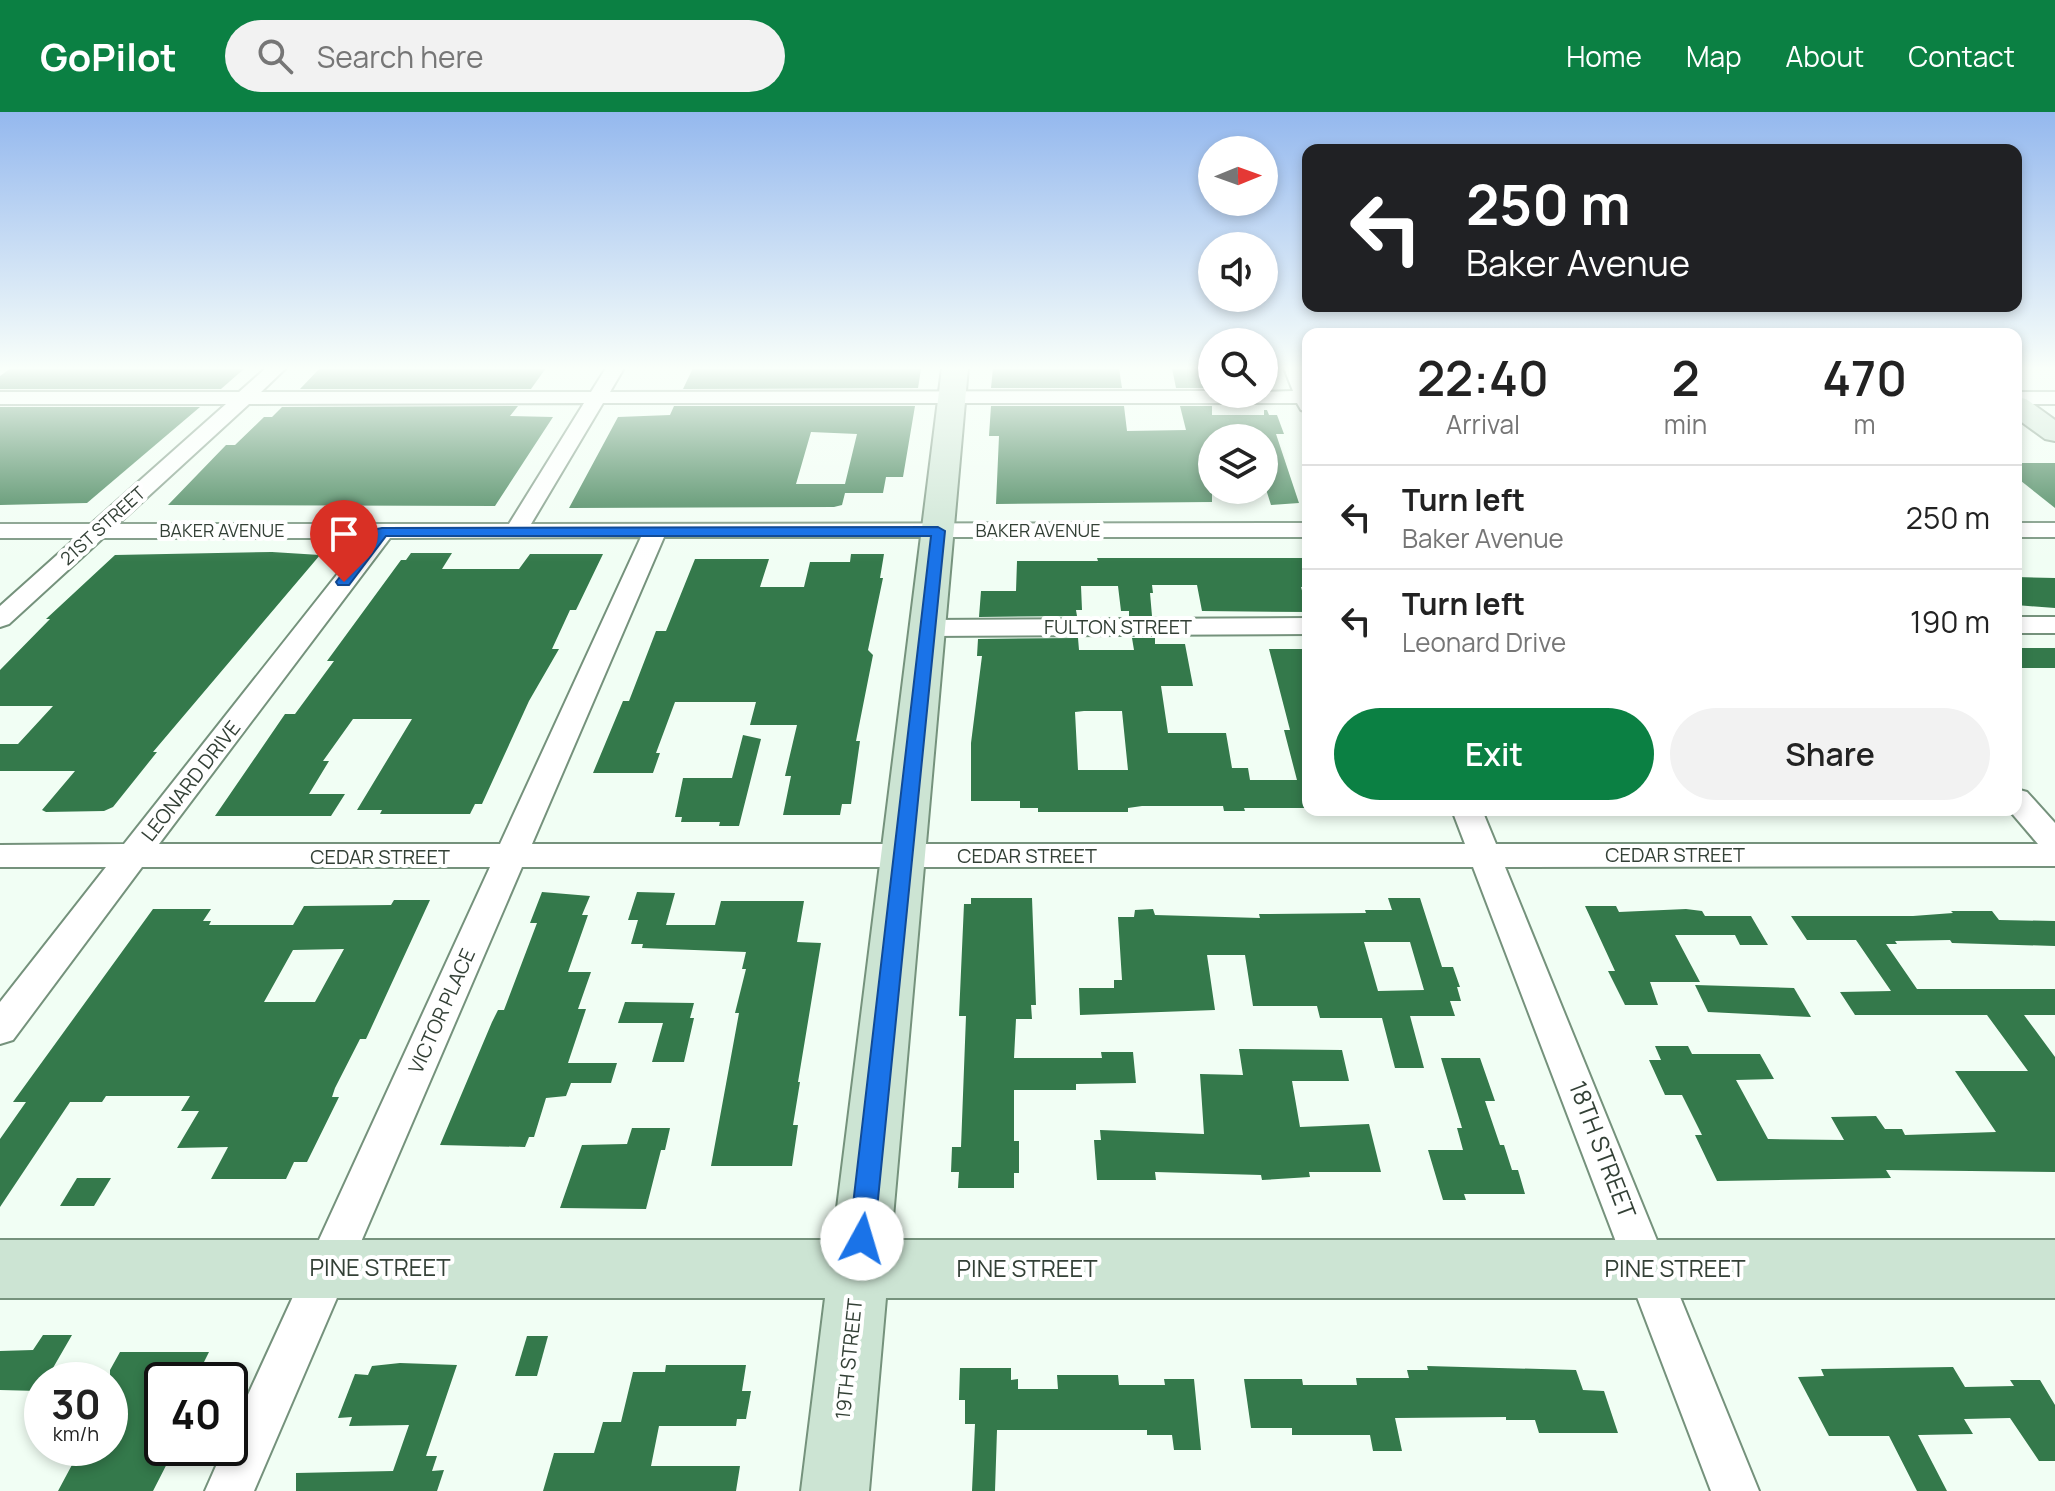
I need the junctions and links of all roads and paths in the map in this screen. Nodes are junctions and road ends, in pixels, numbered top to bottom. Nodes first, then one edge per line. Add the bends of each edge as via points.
1 (206, 432) edge
2 (576, 432) edge
3 (949, 432) edge
4 (516, 530) junction
5 (1302, 530) edge
6 (2022, 530) edge
7 (2055, 530) edge
8 (0, 531) edge
9 (97, 531) junction
10 (655, 531) junction
11 (938, 531) junction
12 (382, 532) junction
13 (0, 619) edge
14 (2022, 625) edge
15 (2055, 625) edge
16 (1302, 626) edge
17 (927, 628) junction
18 (2022, 806) edge
19 (1469, 816) edge
20 (2055, 843) edge
21 (1485, 855) junction
22 (2055, 855) edge
23 (0, 856) edge
24 (902, 856) junction
25 (132, 857) junction
26 (510, 857) junction
27 (0, 1029) edge
28 (328, 1267) junction
29 (858, 1268) junction
30 (0, 1269) edge
31 (2055, 1269) edge
32 (1649, 1270) junction
33 (229, 1491) edge
34 (835, 1491) edge
35 (1735, 1491) edge

1 - 9 street, 21ST STREET
2 - 4 street
3 - 11 street, 19TH STREET
4 - 10 street, BAKER AVENUE
4 - 12 street, BAKER AVENUE
5 - 11 street, BAKER AVENUE
6 - 7 street
8 - 9 street, BAKER AVENUE
9 - 12 street, BAKER AVENUE
9 - 13 street, 21ST STREET
10 - 11 street, BAKER AVENUE
10 - 26 street, VICTOR PLACE
11 - 17 street, 19TH STREET
12 - 25 street, LEONARD DRIVE
14 - 15 street
16 - 17 street, FULTON STREET
17 - 24 street, 19TH STREET
18 - 20 street
19 - 21 street, 18TH STREET
21 - 22 street, CEDAR STREET
21 - 24 street, CEDAR STREET
21 - 32 street, 18TH STREET
23 - 25 street, CEDAR STREET
24 - 26 street, CEDAR STREET
24 - 29 street, 19TH STREET
25 - 26 street, CEDAR STREET
25 - 27 street, LEONARD DRIVE
26 - 28 street, VICTOR PLACE
28 - 29 street, PINE STREET
28 - 30 street, PINE STREET
28 - 33 street, VICTOR PLACE
29 - 32 street, PINE STREET
29 - 34 street, 19TH STREET
31 - 32 street, PINE STREET
32 - 35 street, 18TH STREET

